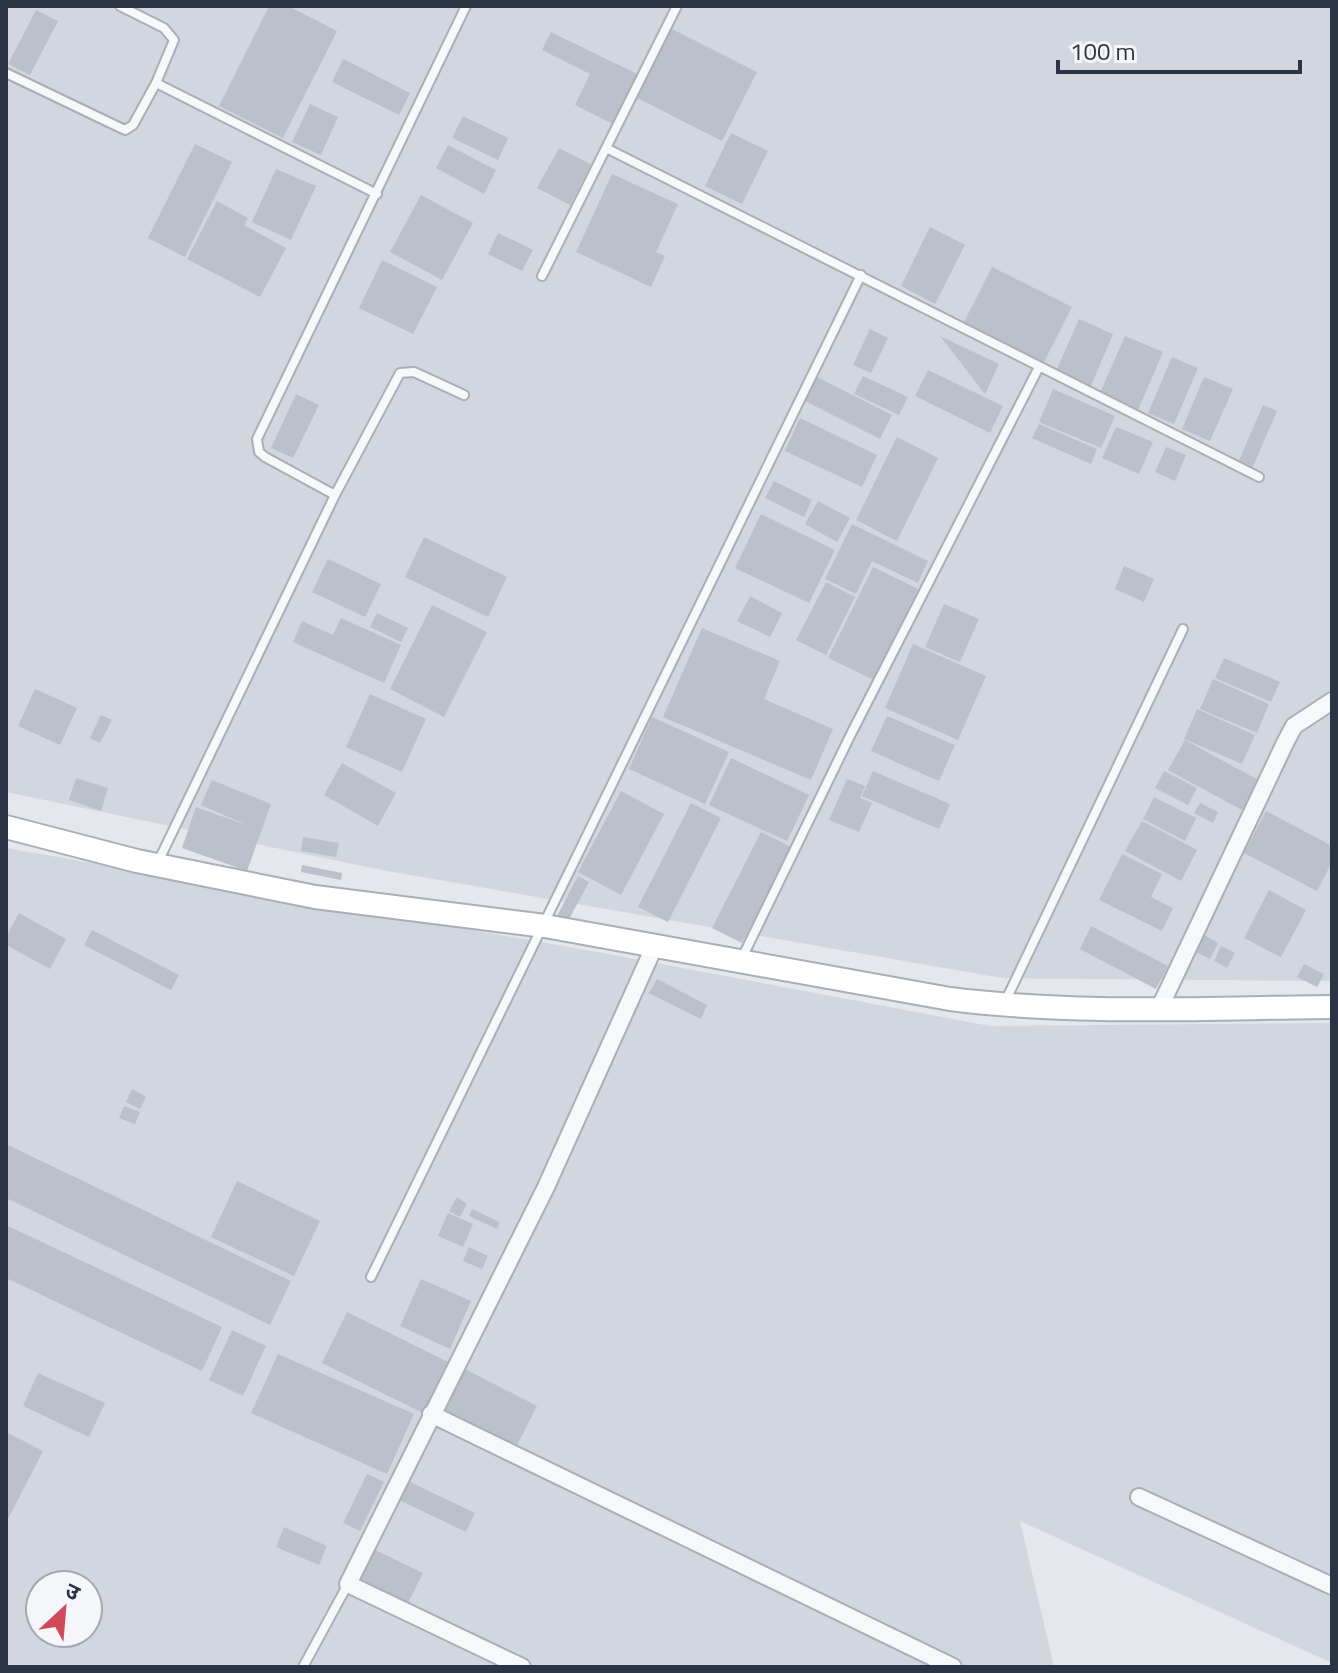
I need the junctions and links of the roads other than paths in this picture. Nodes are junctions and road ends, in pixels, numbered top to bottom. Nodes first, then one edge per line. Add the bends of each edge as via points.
1 (120, 6) edge
2 (466, 6) edge
3 (677, 6) edge
4 (6, 73) edge
5 (156, 83) junction
6 (606, 148) junction
7 (377, 194) junction
8 (861, 275) junction
9 (542, 276) dead end
10 (1039, 367) junction
11 (464, 395) dead end
12 (1259, 477) dead end
13 (335, 495) junction
14 (1183, 629) dead end
15 (1332, 701) edge
16 (6, 827) edge
17 (156, 865) junction
18 (545, 926) junction
19 (655, 945) junction
20 (740, 961) junction
21 (1003, 1005) junction
22 (1332, 1007) edge
23 (1159, 1009) junction
24 (371, 1277) dead end
25 (431, 1414) junction
26 (1139, 1497) dead end
27 (348, 1584) junction
28 (1332, 1586) edge
29 (303, 1667) edge
30 (522, 1667) edge
31 (953, 1667) edge

1 - 5 lane via 164,28 174,40
2 - 7 lane
3 - 6 lane
4 - 5 lane via 125,130
5 - 7 lane
6 - 8 lane
6 - 9 lane
7 - 13 lane via 257,439 259,452
8 - 10 lane
8 - 18 lane
10 - 12 lane
10 - 20 lane
11 - 13 lane via 414,372 400,373
13 - 17 lane
14 - 21 lane
15 - 23 street via 1294,726
16 - 17 street
17 - 18 street via 315,897
18 - 19 street
18 - 24 lane
19 - 20 street
19 - 25 street via 546,1187
20 - 21 street
21 - 23 street
22 - 23 street
25 - 27 street
25 - 31 street
26 - 28 street
27 - 29 lane
27 - 30 street

